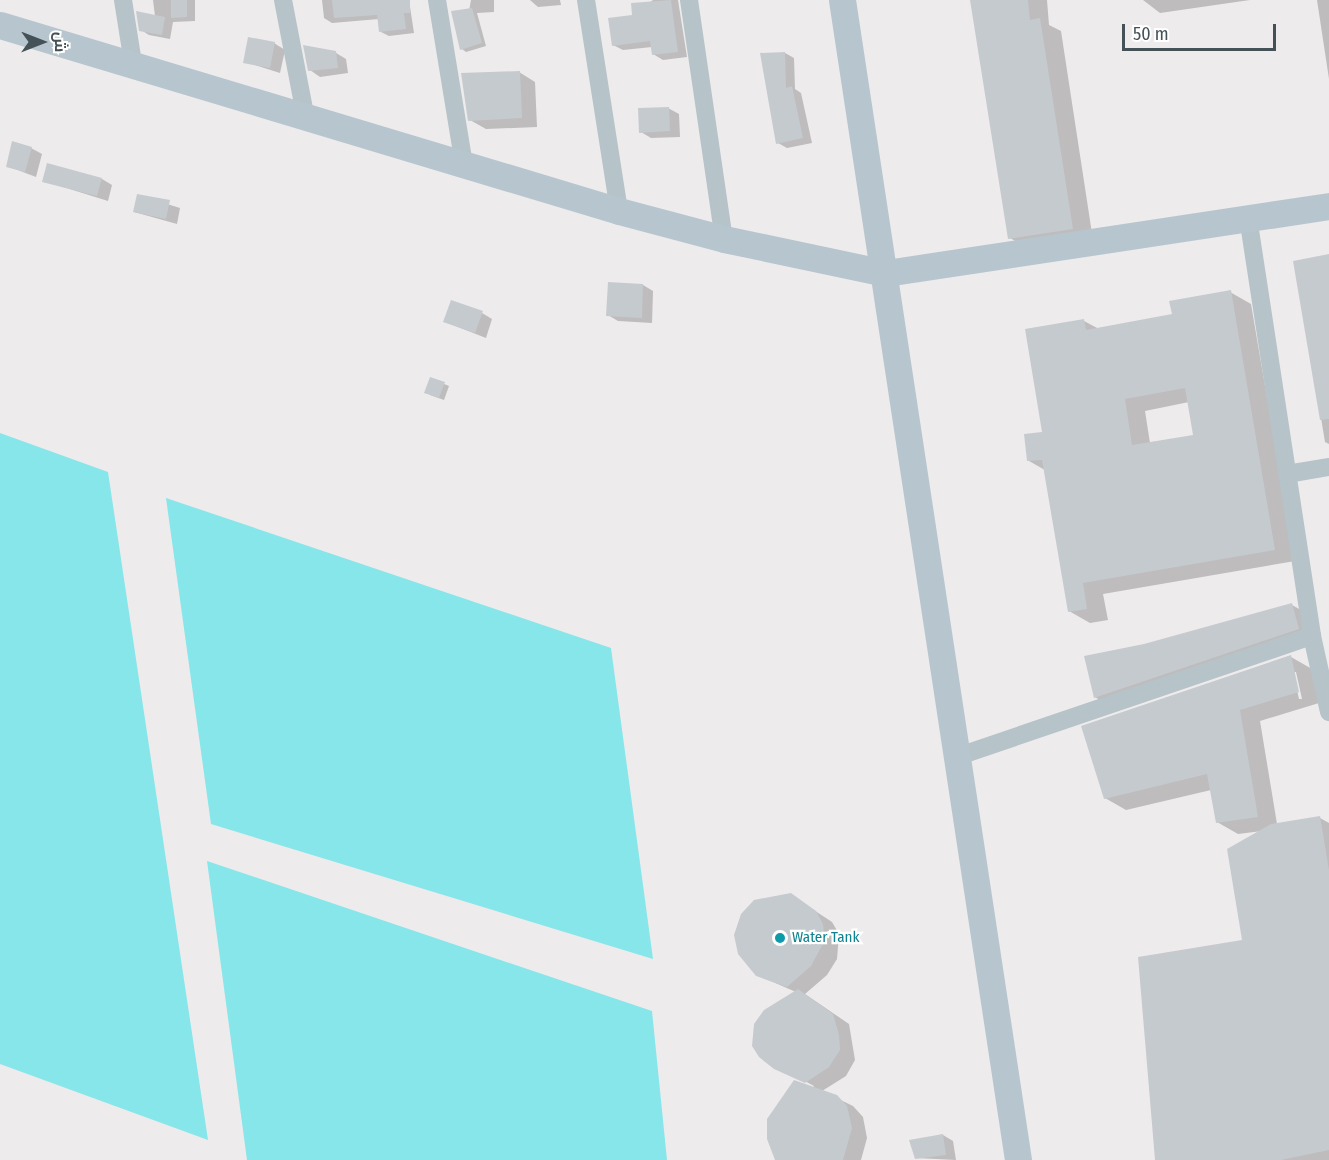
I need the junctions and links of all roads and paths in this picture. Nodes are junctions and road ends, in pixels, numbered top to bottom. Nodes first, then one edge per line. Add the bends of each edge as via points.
1 (123, 0) edge
2 (283, 0) edge
3 (437, 0) edge
4 (586, 0) edge
5 (689, 0) edge
6 (842, 0) edge
7 (0, 25) edge
8 (134, 63) junction
9 (306, 119) junction
10 (464, 164) junction
11 (1329, 206) edge
12 (619, 211) junction
13 (1248, 217) junction
14 (724, 239) junction
15 (886, 273) junction
16 (1329, 467) edge
17 (1287, 474) junction
18 (1312, 636) junction
19 (1329, 712) edge
20 (959, 756) junction
21 (1018, 1160) edge

1 - 8 street
2 - 9 street
3 - 10 street
4 - 12 street
5 - 14 street
6 - 15 street
7 - 8 street
8 - 9 street
9 - 10 street
10 - 12 street
11 - 13 street
12 - 14 street
13 - 15 street
13 - 17 street
14 - 15 street
15 - 20 street
16 - 17 street
17 - 18 street
18 - 19 street
18 - 20 street
20 - 21 street

